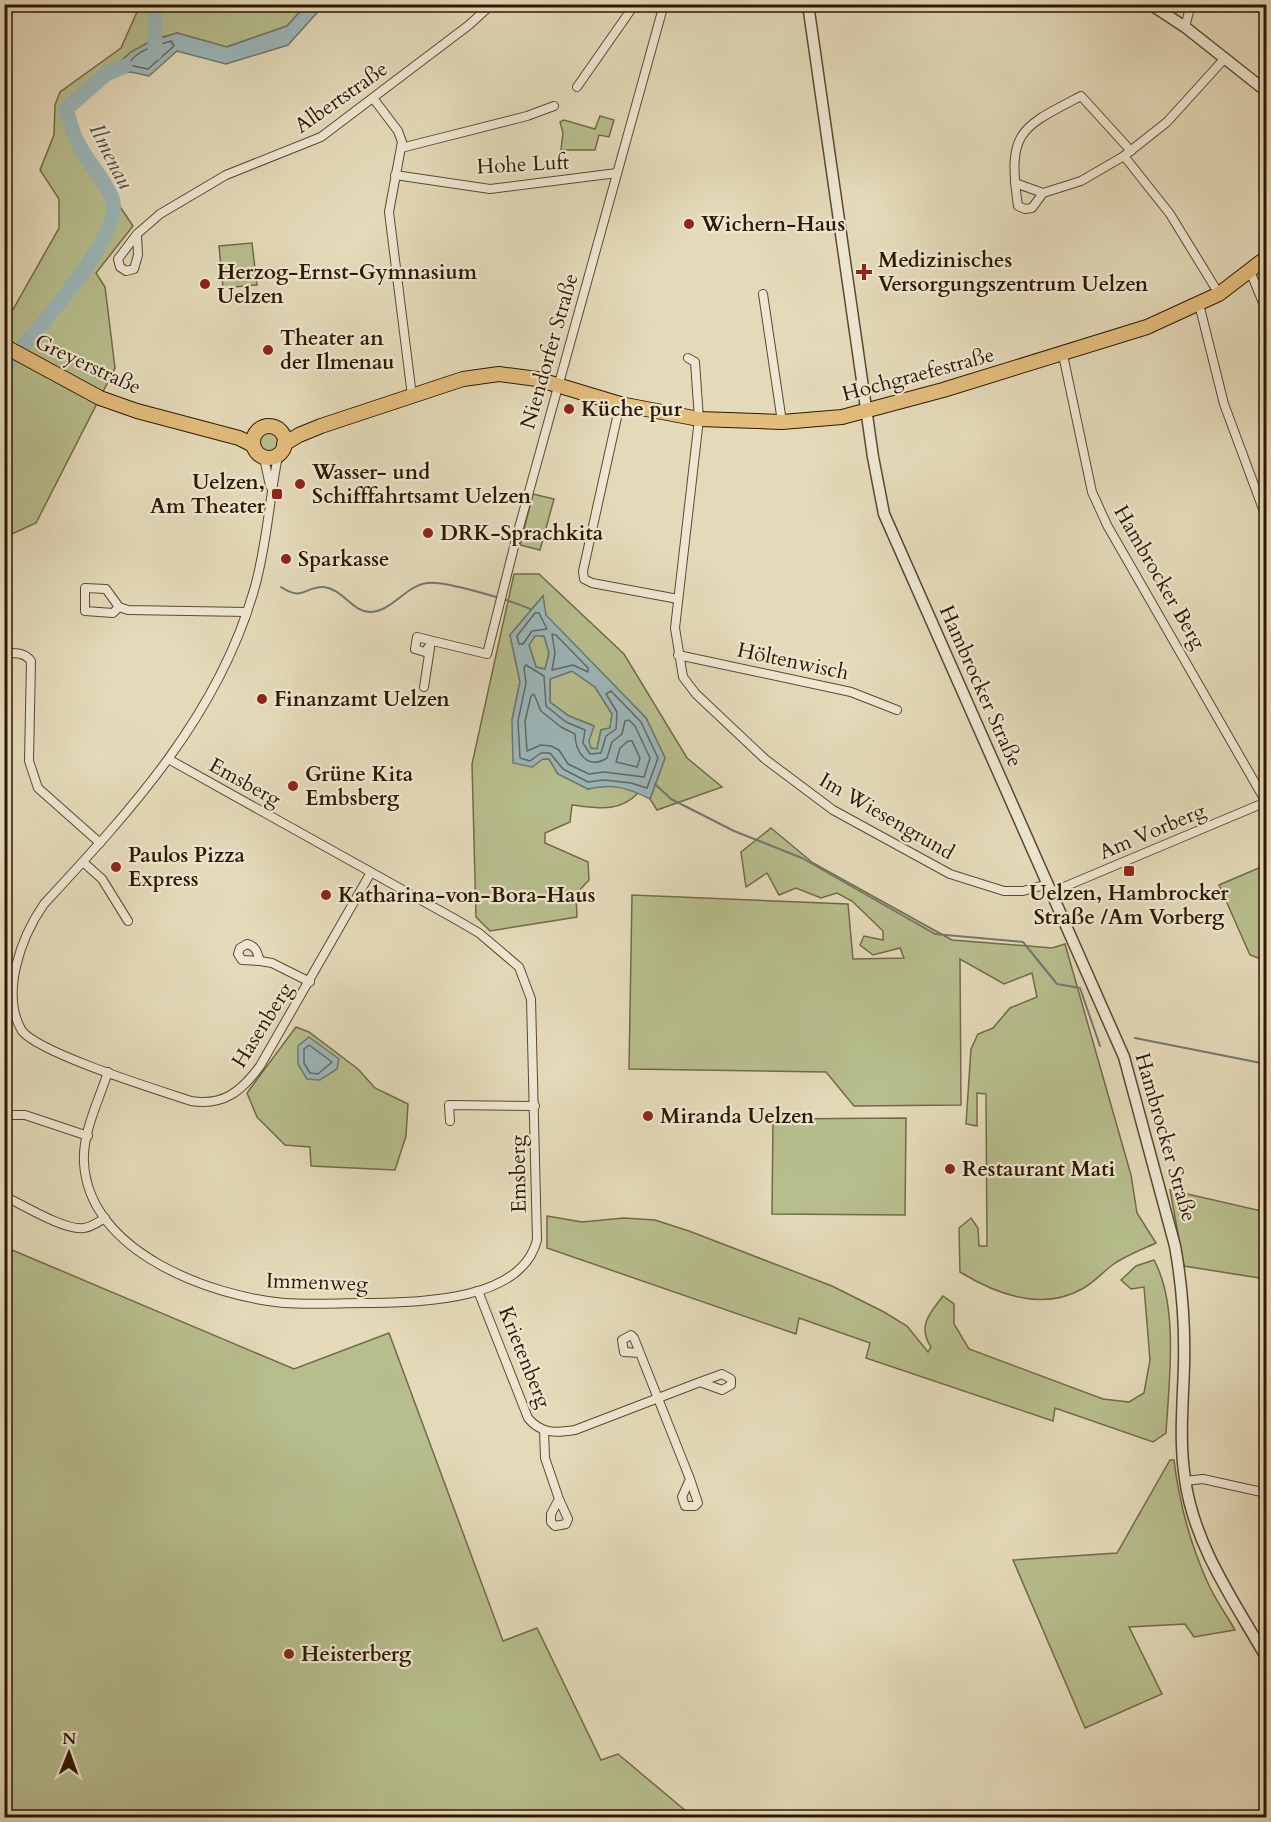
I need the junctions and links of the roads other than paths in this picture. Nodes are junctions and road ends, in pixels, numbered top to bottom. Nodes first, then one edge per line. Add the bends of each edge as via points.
1 (492, 4) edge
2 (635, 4) edge
3 (664, 4) edge
4 (808, 4) edge
5 (1150, 4) edge
6 (1191, 4) edge
7 (1185, 27) junction
8 (1225, 58) junction
9 (577, 87) dead end
10 (1266, 90) edge
11 (374, 98) junction
12 (554, 106) dead end
13 (401, 148) junction
14 (1127, 153) junction
15 (617, 172) junction
16 (395, 175) junction
17 (1015, 183) junction
18 (1043, 194) junction
19 (137, 234) dead end
20 (1266, 258) edge
21 (1250, 271) junction
22 (763, 294) dead end
23 (1219, 294) junction
24 (1199, 304) junction
25 (1266, 310) edge
26 (4, 346) edge
27 (1063, 355) junction
28 (688, 358) dead end
29 (558, 386) junction
30 (412, 396) junction
31 (620, 404) junction
32 (867, 412) junction
33 (341, 419) junction
34 (699, 419) junction
35 (782, 422) junction
36 (190, 424) junction
37 (259, 430) junction
38 (279, 431) junction
39 (253, 445) junction
40 (275, 452) junction
41 (271, 492) junction
42 (1266, 517) edge
43 (678, 599) junction
44 (119, 607) dead end
45 (247, 612) junction
46 (4, 653) edge
47 (678, 655) junction
48 (424, 687) dead end
49 (897, 710) dead end
50 (170, 760) junction
51 (1266, 802) edge
52 (100, 843) junction
53 (83, 862) junction
54 (370, 874) junction
55 (1050, 888) junction
56 (128, 921) dead end
57 (4, 953) edge
58 (15, 956) junction
59 (260, 961) dead end
60 (310, 982) junction
61 (108, 1072) junction
62 (535, 1106) junction
63 (4, 1115) edge
64 (450, 1121) dead end
65 (88, 1136) junction
66 (4, 1196) edge
67 (105, 1218) junction
68 (537, 1240) joint
69 (478, 1291) junction
70 (640, 1353) dead end
71 (700, 1382) dead end
72 (659, 1399) junction
73 (544, 1430) junction
74 (690, 1479) dead end
75 (1185, 1481) junction
76 (1266, 1493) edge
77 (559, 1499) dead end
78 (1266, 1657) edge

1 - 11 street, Albertstraße via 470,26
2 - 9 street
3 - 15 street, Niendorfer Straße
4 - 32 street, Hambrocker Straße
5 - 7 street
6 - 7 street
7 - 8 street
8 - 10 street
8 - 14 street via 1176,114
11 - 13 street via 401,136
11 - 19 street, Albertstraße via 321,137 210,183 160,214
12 - 13 street
13 - 16 street
14 - 17 street via 1081,96 1033,121 1020,135
14 - 18 street via 1081,180
14 - 23 street
15 - 16 street, Hohe Luft via 490,189
15 - 29 street, Niendorfer Straße
16 - 30 street via 388,212
17 - 18 street
17 - 18 street via 1018,206 1025,209 1032,208
20 - 21 main road, Hochgraefestraße
21 - 23 main road, Hochgraefestraße
21 - 25 street
22 - 35 street
23 - 24 main road, Hochgraefestraße
24 - 27 main road, Hochgraefestraße via 1147,327
24 - 42 street via 1224,404
26 - 36 main road, Greyerstraße via 100,398
27 - 32 main road, Hochgraefestraße
27 - 51 street, Hambrocker Berg via 1092,492
28 - 34 street, Im Wiesengrund via 695,362
29 - 30 main road via 499,374 464,379
29 - 31 main road, Hochgraefestraße
29 - 48 street, Niendorfer Straße via 487,654 432,644
30 - 33 main road
31 - 34 main road, Hochgraefestraße
31 - 43 street via 584,579
32 - 35 main road, Hochgraefestraße
32 - 55 street, Hambrocker Straße via 884,514
33 - 38 main road
33 - 40 main road via 299,435
34 - 35 main road, Hochgraefestraße
34 - 43 street, Im Wiesengrund
36 - 37 main road, Greyerstraße
36 - 39 main road, Greyerstraße
37 - 38 main road, Greyerstraße via 269,427
37 - 39 main road
38 - 40 main road
39 - 40 main road
40 - 41 street
40 - 41 street
41 - 45 street, Hasenberg via 266,540
43 - 47 street, Im Wiesengrund
44 - 45 street
45 - 50 street, Hasenberg via 220,678
46 - 52 street via 27,656 31,662 28,761 38,788
47 - 49 street, Höltenwisch via 851,692
47 - 55 street, Im Wiesengrund via 683,677 696,694 765,759 833,810 950,874 1004,891
50 - 52 street, Hasenberg
50 - 54 street, Emsberg
51 - 55 street, Am Vorberg
52 - 53 street, Hasenberg
53 - 56 street via 102,879
53 - 58 street, Hasenberg via 39,911
54 - 60 street, Hasenberg
54 - 62 street, Emsberg via 470,927 519,967 531,999
55 - 75 street, Hambrocker Straße via 1124,1057 1175,1246 1183,1301
57 - 58 street
58 - 61 street, Hasenberg via 9,997 23,1032 55,1051
59 - 60 street, Hasenberg
60 - 61 street, Hasenberg via 250,1080 225,1099 191,1101
61 - 65 street, Immenweg
62 - 64 street, Emsberg via 449,1105
62 - 68 street, Emsberg
63 - 65 street via 25,1115
65 - 67 street, Immenweg via 84,1163 87,1181
66 - 67 street via 80,1229
67 - 69 street, Immenweg via 138,1252 168,1269 222,1290 258,1298 307,1304 425,1302
68 - 69 street, Immenweg via 529,1261 512,1275
69 - 73 street, Krietenberg via 528,1418
70 - 72 street
71 - 72 street, Krietenberg
72 - 73 street, Krietenberg via 575,1431
72 - 74 street
73 - 77 street, Krietenberg via 545,1458
75 - 76 street via 1203,1479
75 - 78 street, Hambrocker Straße via 1200,1537 1214,1568

